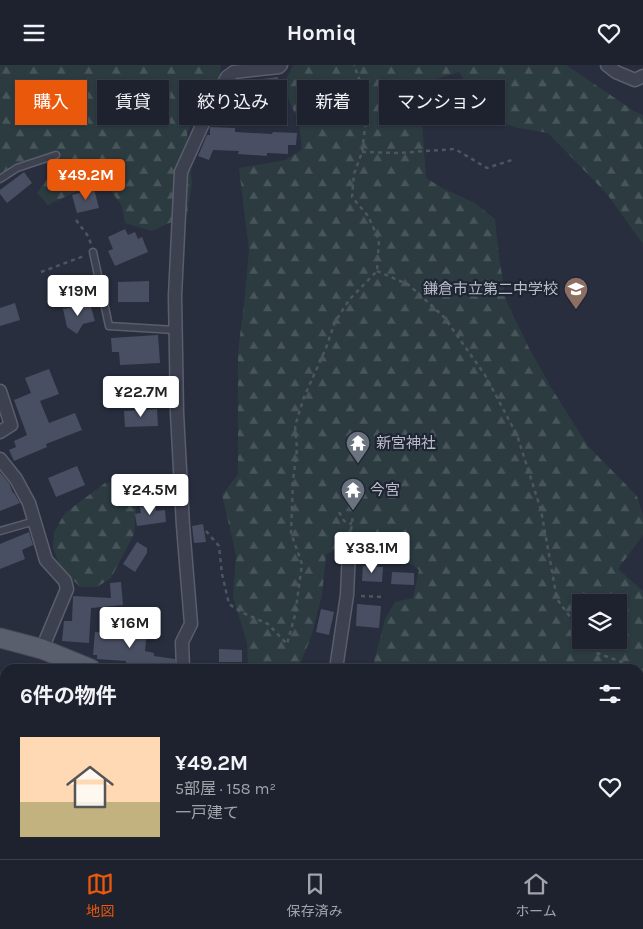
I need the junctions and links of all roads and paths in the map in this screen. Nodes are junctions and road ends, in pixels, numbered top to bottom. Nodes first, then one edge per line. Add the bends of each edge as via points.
1 (281, 65) edge
2 (354, 65) edge
3 (607, 65) edge
4 (643, 77) edge
5 (225, 80) edge
6 (203, 125) edge
7 (362, 152) junction
8 (56, 155) dead end
9 (514, 159) dead end
10 (0, 179) edge
11 (76, 220) dead end
12 (93, 252) junction
13 (378, 271) junction
14 (41, 272) dead end
15 (175, 330) junction
16 (0, 391) edge
17 (0, 432) edge
18 (0, 459) edge
19 (339, 512) dead end
20 (353, 515) dead end
21 (35, 520) junction
22 (352, 524) junction
23 (0, 531) edge
24 (206, 531) dead end
25 (350, 546) joint
26 (347, 595) junction
27 (385, 597) dead end
28 (572, 619) edge
29 (0, 638) edge
30 (42, 649) junction
31 (594, 649) edge
32 (79, 664) edge
33 (183, 664) edge
34 (337, 664) edge
35 (627, 664) edge

1 - 5 street via 234,72
2 - 7 path via 368,103
3 - 4 street via 635,80
6 - 15 street via 182,173
7 - 9 path via 455,149 487,169
7 - 13 path via 354,174 352,197 368,216 379,240
8 - 10 lane via 17,167
11 - 12 path via 88,236
12 - 14 path
12 - 15 lane via 109,326
13 - 24 path via 349,300 335,322 295,427 297,449 291,533 302,564 287,644 268,624 230,605 219,546
13 - 28 path via 409,285 444,317 485,375 517,435 541,510 558,599
15 - 33 street via 181,498 191,624 182,642
16 - 17 street via 11,425
18 - 21 street via 16,479
19 - 22 path via 344,521
20 - 22 path
21 - 23 lane
21 - 30 street via 46,560 65,581 67,589
22 - 25 path
25 - 26 street
26 - 27 path
26 - 34 street
29 - 30 main road
30 - 32 main road
31 - 35 path

